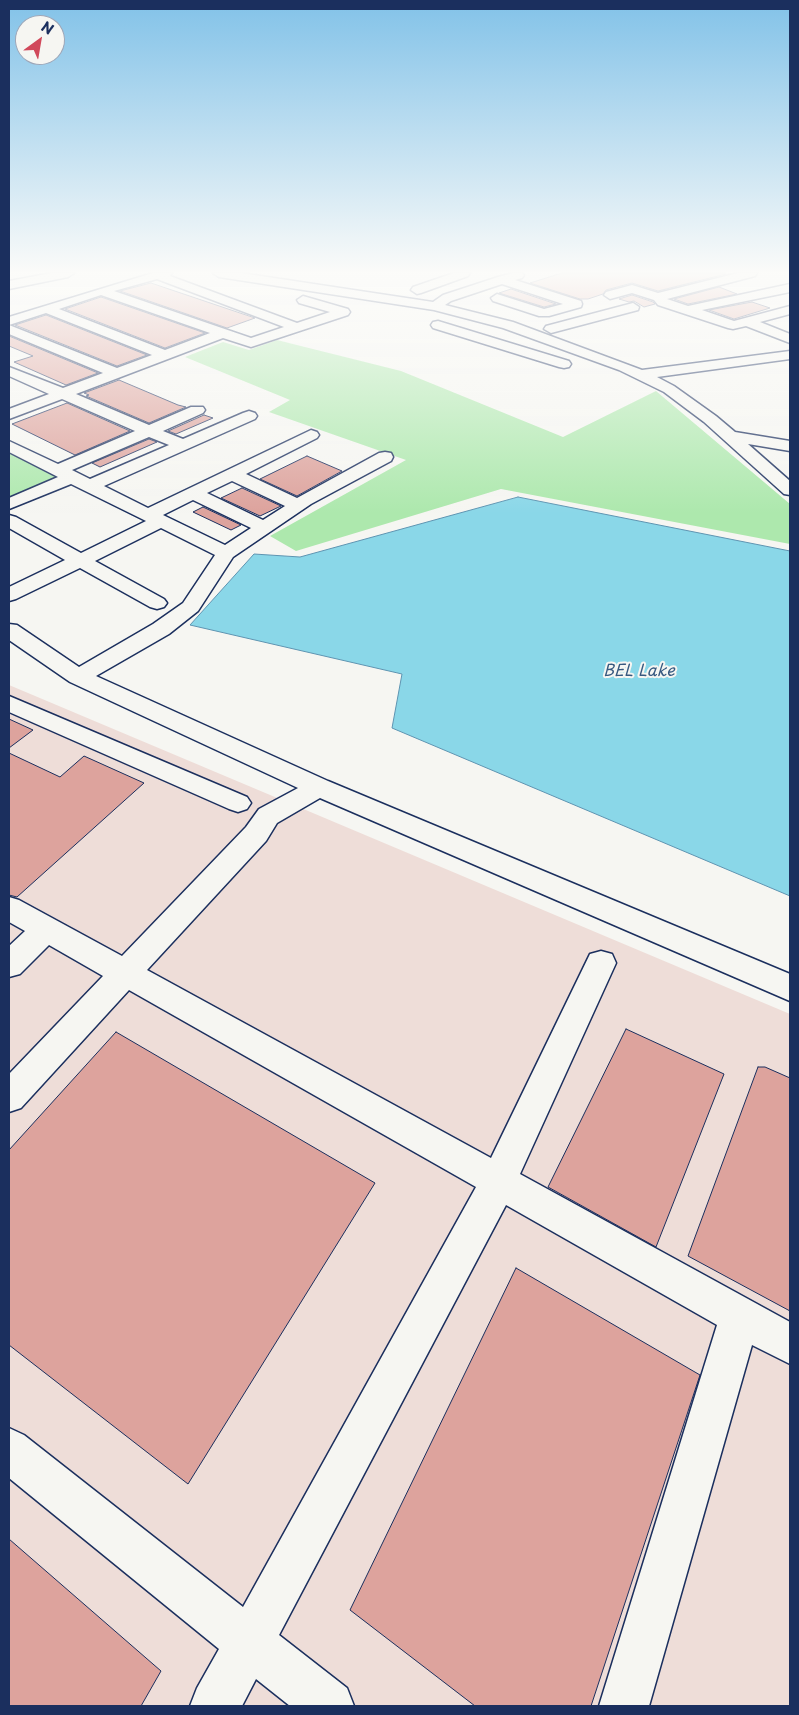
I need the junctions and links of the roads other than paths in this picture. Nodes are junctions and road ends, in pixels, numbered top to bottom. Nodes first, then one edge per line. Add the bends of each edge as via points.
1 (67, 353) edge
2 (160, 353) edge
3 (170, 353) edge
4 (530, 353) edge
5 (584, 353) edge
6 (165, 355) junction
7 (790, 355) edge
8 (671, 358) dead end
9 (616, 365) junction
10 (582, 369) dead end
11 (9, 371) edge
12 (118, 374) junction
13 (619, 380) dead end
14 (638, 380) junction
15 (62, 394) junction
16 (197, 410) dead end
17 (9, 414) edge
18 (249, 416) dead end
19 (149, 431) junction
20 (311, 436) dead end
21 (727, 436) junction
22 (183, 445) junction
23 (9, 446) edge
24 (790, 446) edge
25 (385, 457) dead end
26 (65, 473) junction
27 (232, 474) junction
28 (90, 486) junction
29 (790, 490) edge
30 (192, 493) junction
31 (9, 504) edge
32 (298, 505) junction
33 (154, 518) junction
34 (9, 520) edge
35 (264, 527) junction
36 (226, 553) junction
37 (80, 560) junction
38 (9, 595) edge
39 (158, 603) dead end
40 (9, 630) edge
41 (78, 677) junction
42 (9, 703) edge
43 (320, 787) junction
44 (238, 803) dead end
45 (9, 908) edge
46 (46, 929) junction
47 (601, 963) dead end
48 (9, 965) edge
49 (125, 973) junction
50 (790, 988) edge
51 (9, 1097) edge
52 (499, 1182) junction
53 (740, 1316) junction
54 (790, 1344) edge
55 (9, 1450) edge
56 (250, 1642) junction
57 (216, 1706) edge
58 (329, 1706) edge
59 (624, 1706) edge

1 - 12 street
2 - 6 street
3 - 6 street
4 - 10 street
5 - 9 street
6 - 12 street
7 - 14 street
8 - 9 street
9 - 14 street
11 - 15 street
12 - 15 street
13 - 14 street
14 - 21 street via 669,389 710,419
15 - 17 street
15 - 19 street
16 - 19 street
18 - 22 street
19 - 22 street
19 - 26 street
20 - 27 street
21 - 24 street
21 - 29 street
22 - 28 street
23 - 26 street
25 - 32 street
26 - 28 street
26 - 31 street
27 - 30 street
27 - 32 street
28 - 33 street
30 - 33 street
30 - 35 street
32 - 35 street
33 - 36 street
33 - 37 street
34 - 37 street
35 - 36 street
36 - 41 street via 191,607 161,629
37 - 38 street
37 - 39 street
40 - 41 street
41 - 43 street
42 - 44 street
43 - 49 street via 268,816 256,834
43 - 50 street
45 - 46 street
46 - 48 street
46 - 49 street
47 - 52 street
49 - 51 street
49 - 52 street
52 - 53 street
52 - 56 street
53 - 54 street
53 - 59 street
55 - 56 street
56 - 57 street
56 - 58 street

